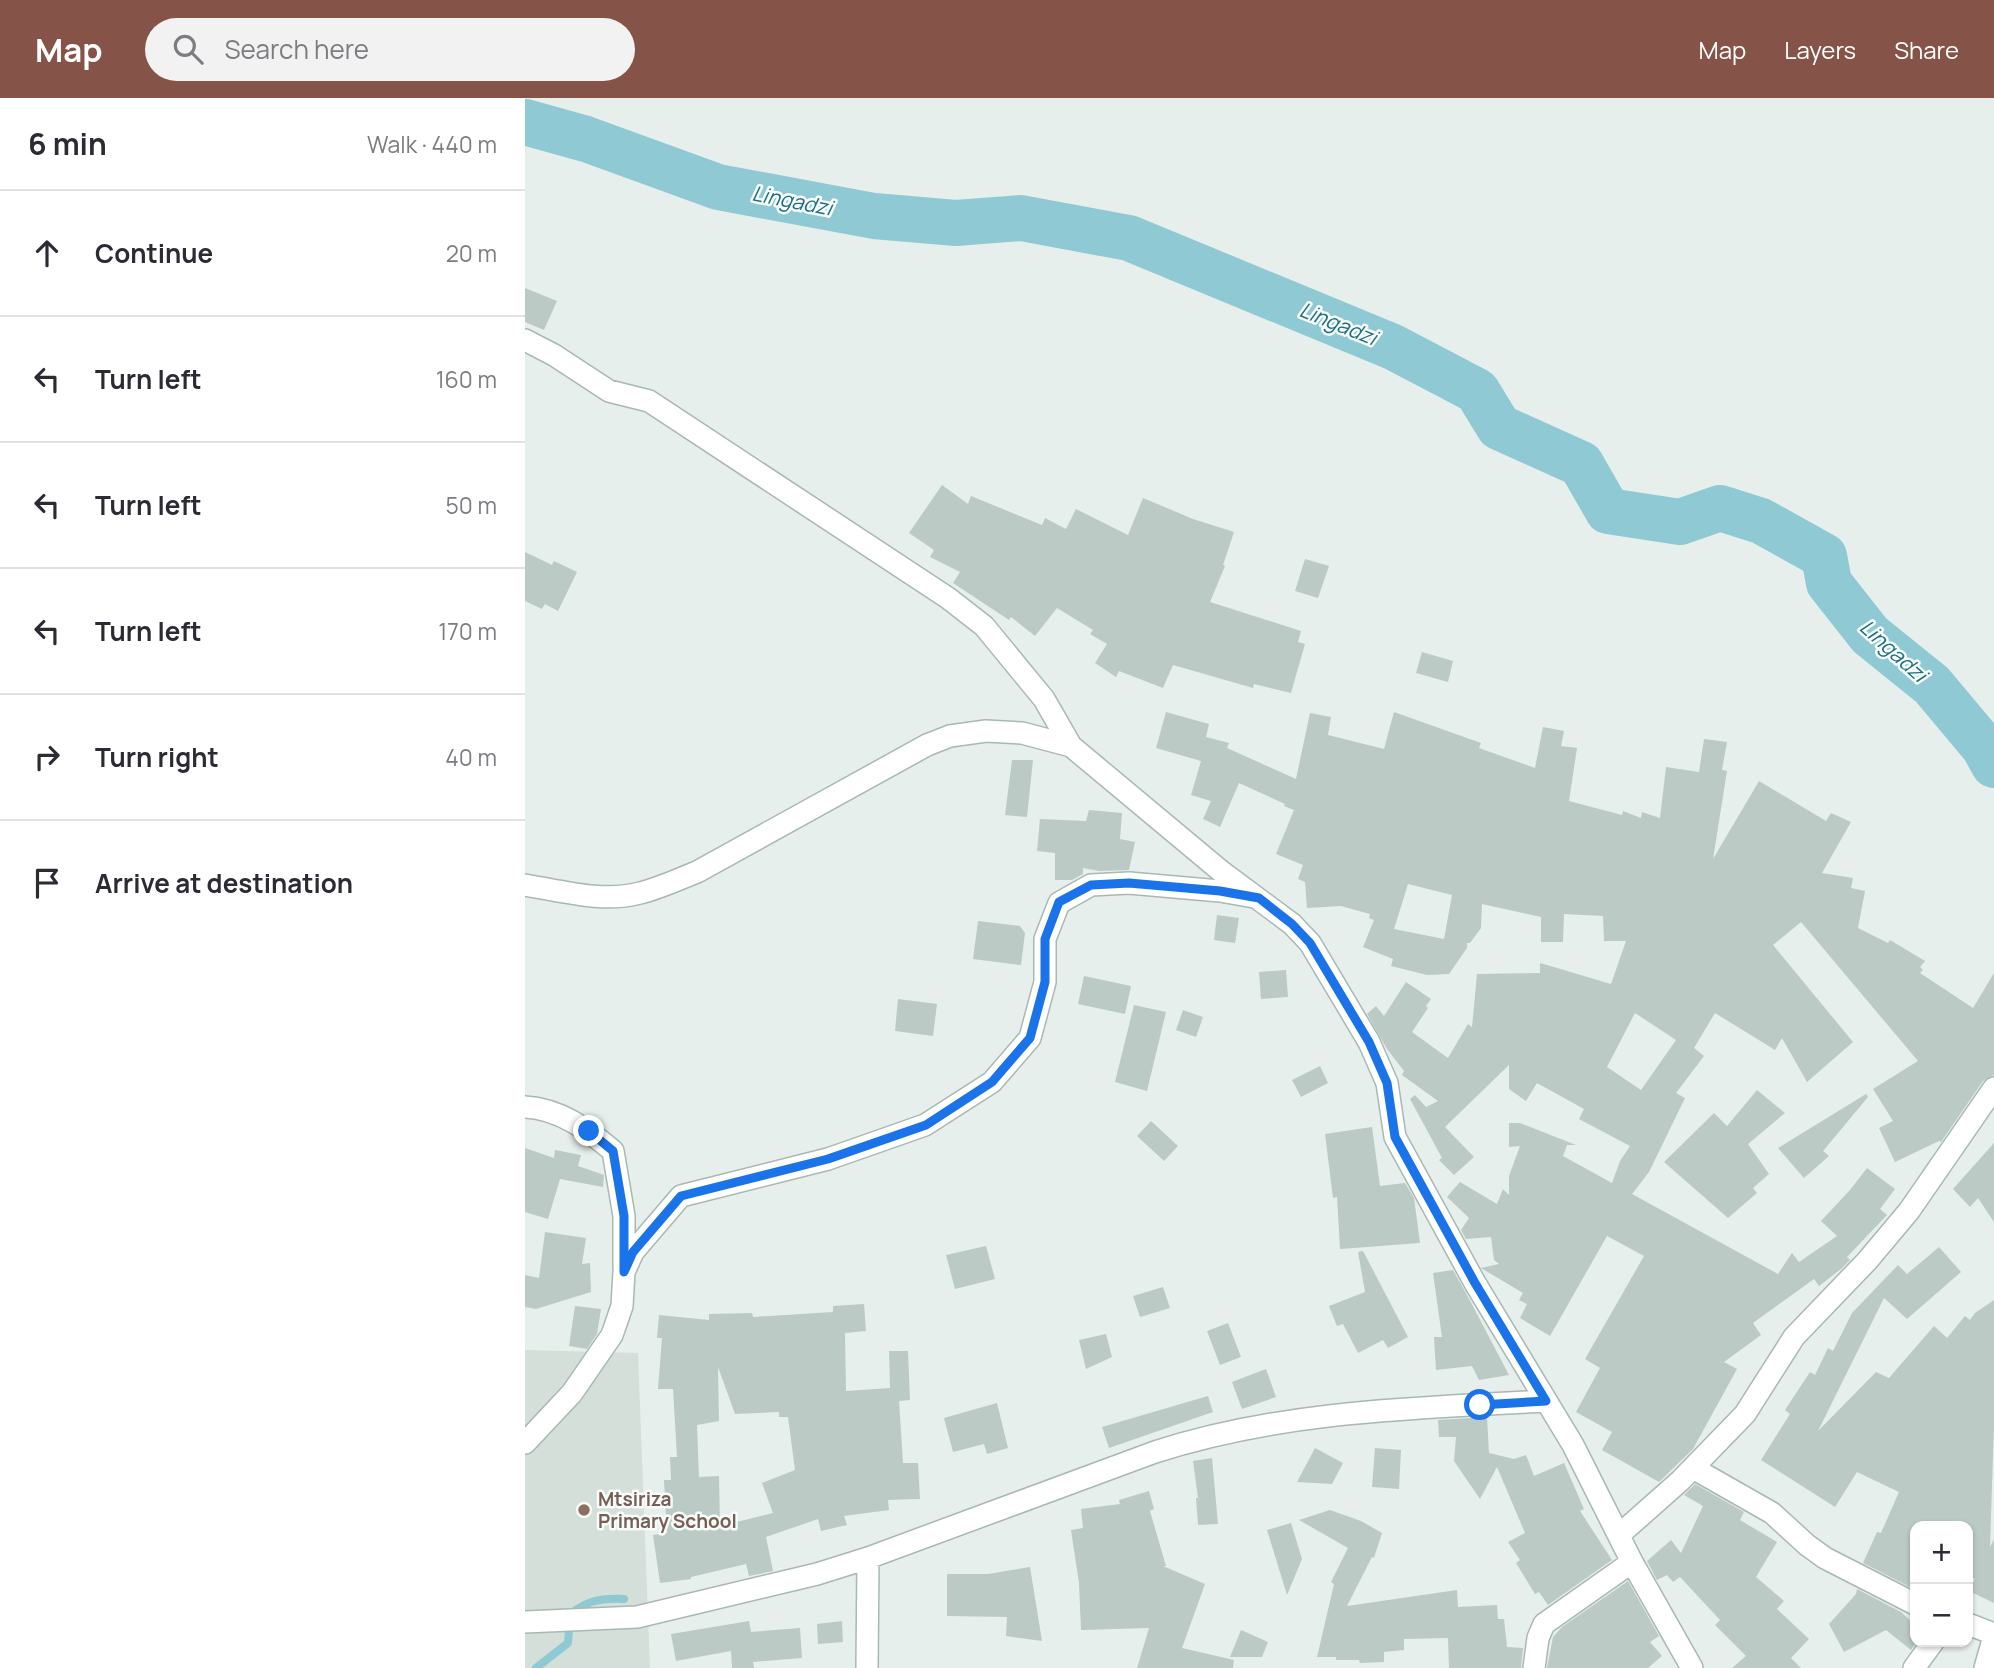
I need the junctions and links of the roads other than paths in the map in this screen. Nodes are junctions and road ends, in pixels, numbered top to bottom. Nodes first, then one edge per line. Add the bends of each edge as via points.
1 (525, 340) edge
2 (1071, 746) junction
3 (525, 885) edge
4 (1259, 898) junction
5 (1994, 1088) edge
6 (525, 1107) edge
7 (624, 1272) junction
8 (1546, 1401) junction
9 (525, 1443) edge
10 (1693, 1468) junction
11 (1619, 1535) junction
12 (867, 1558) junction
13 (1632, 1562) junction
14 (1910, 1601) edge
15 (525, 1622) edge
16 (1973, 1626) edge
17 (1994, 1635) edge
18 (1929, 1647) edge
19 (867, 1668) edge
20 (1534, 1668) edge
21 (1692, 1668) edge
22 (1914, 1668) edge
23 (1985, 1668) edge

1 - 2 street via 609,391 649,401 949,598 984,626 1044,699
2 - 3 street via 1022,733 950,736 927,744 697,872 662,886 606,897
2 - 4 street via 1221,872
4 - 7 street via 1129,883 1091,885 1059,902 1045,939 1045,982 1030,1038 992,1082 926,1125 828,1159 681,1196 633,1252
4 - 8 street via 1310,943 1369,1042 1387,1083 1395,1137
5 - 10 street via 1909,1211 1794,1337 1745,1414
6 - 7 street via 563,1116 613,1151 624,1216
7 - 9 street via 622,1306 612,1335 572,1393
8 - 11 street
8 - 12 street via 1308,1418 1230,1431 1155,1452
10 - 11 street
10 - 14 street via 1772,1513 1825,1558
11 - 13 street
12 - 15 street via 636,1617
12 - 19 street
13 - 20 street via 1544,1624
13 - 21 street
16 - 17 street
17 - 23 street
18 - 22 street

